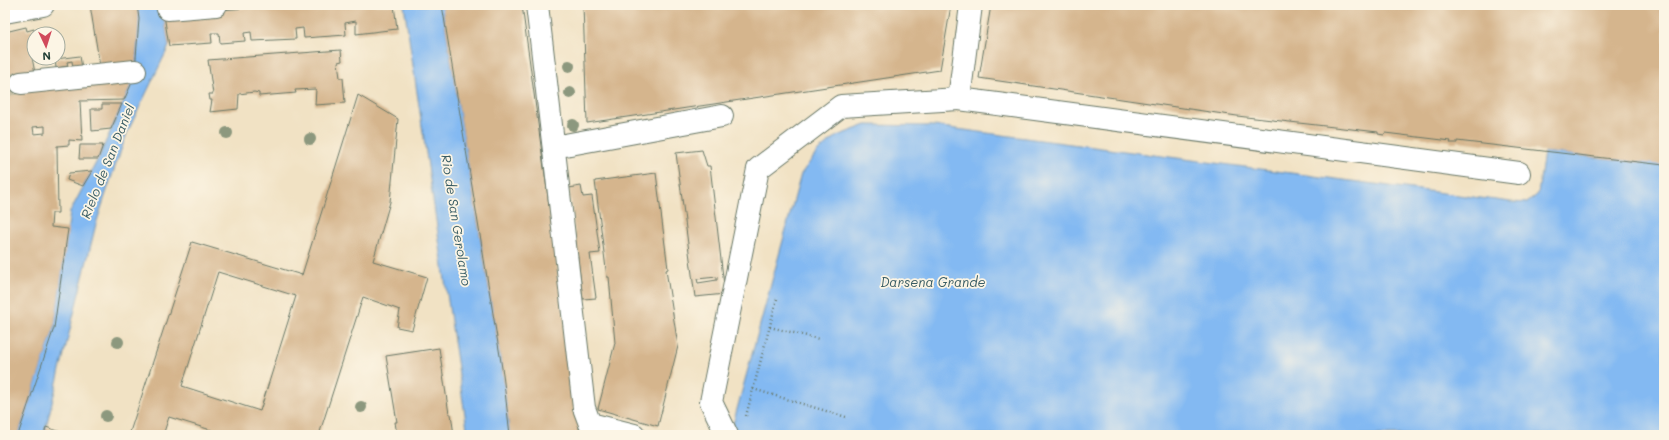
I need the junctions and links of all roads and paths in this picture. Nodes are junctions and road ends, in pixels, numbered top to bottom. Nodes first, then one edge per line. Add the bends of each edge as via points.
1 (42, 5) edge
2 (167, 5) edge
3 (216, 5) edge
4 (537, 5) edge
5 (971, 5) edge
6 (5, 12) edge
7 (135, 71) dead end
8 (21, 83) tunnel mouth
9 (958, 99) junction
10 (722, 116) dead end
11 (554, 147) junction
12 (1519, 173) dead end
13 (777, 299) dead end
14 (770, 327) junction
15 (819, 339) dead end
16 (753, 389) junction
17 (846, 417) dead end
18 (745, 420) dead end
19 (634, 435) edge
20 (726, 435) edge

1 - 6 street
2 - 3 street via 168,9
4 - 11 street
5 - 9 street
7 - 8 street
9 - 12 street
9 - 20 street via 841,106 758,169 711,402
10 - 11 street
11 - 19 street via 584,408 590,424
13 - 14 path
14 - 15 path
14 - 16 path
16 - 17 path
16 - 18 path

